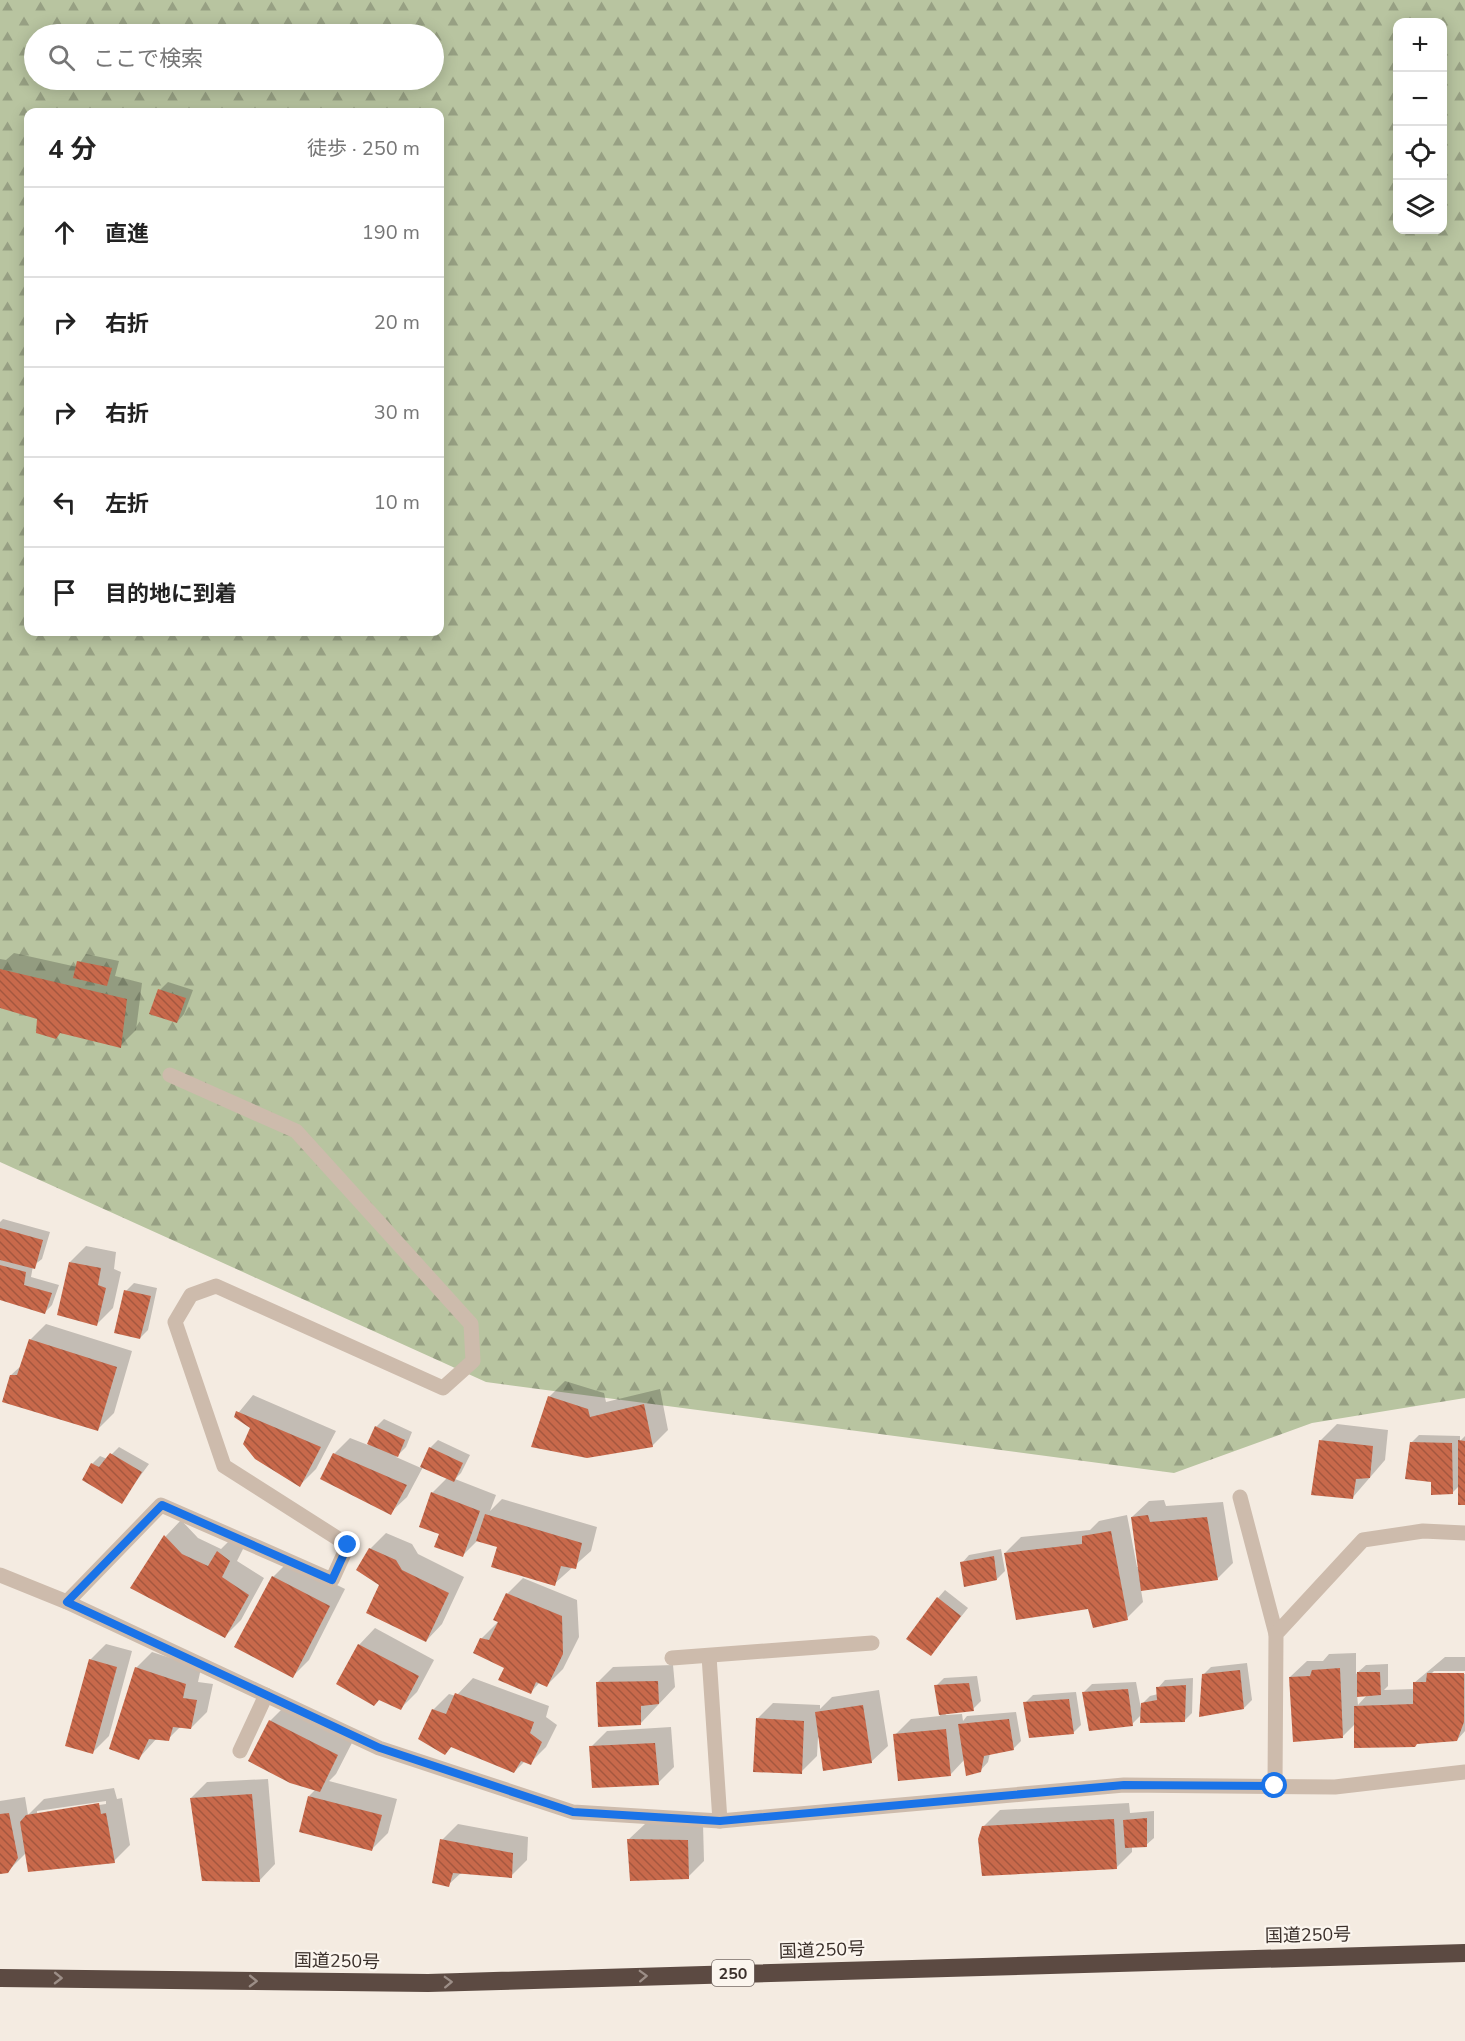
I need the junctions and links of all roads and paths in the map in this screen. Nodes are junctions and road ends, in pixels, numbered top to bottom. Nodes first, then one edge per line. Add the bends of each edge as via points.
1 (170, 1075) dead end
2 (1240, 1497) dead end
3 (1465, 1533) edge
4 (0, 1575) edge
5 (67, 1602) junction
6 (1275, 1634) junction
7 (872, 1643) dead end
8 (708, 1656) junction
9 (672, 1658) dead end
10 (266, 1695) junction
11 (240, 1751) dead end
12 (1465, 1772) edge
13 (1275, 1786) junction
14 (720, 1821) junction
15 (1465, 1953) edge
16 (0, 1978) edge

1 - 5 street via 296,1131 471,1324 473,1361 442,1388 216,1286 190,1295 175,1322 224,1466 348,1545 332,1580 162,1505
2 - 6 street
3 - 6 street via 1423,1531 1363,1540
4 - 5 street
5 - 10 street
6 - 13 street
7 - 8 street
8 - 9 street
8 - 14 street
10 - 11 street
10 - 14 street via 380,1748 573,1812
12 - 13 street via 1335,1787
13 - 14 street via 1124,1785
16 -> 15 highway, 国道250号 / 250 via 428,1983

